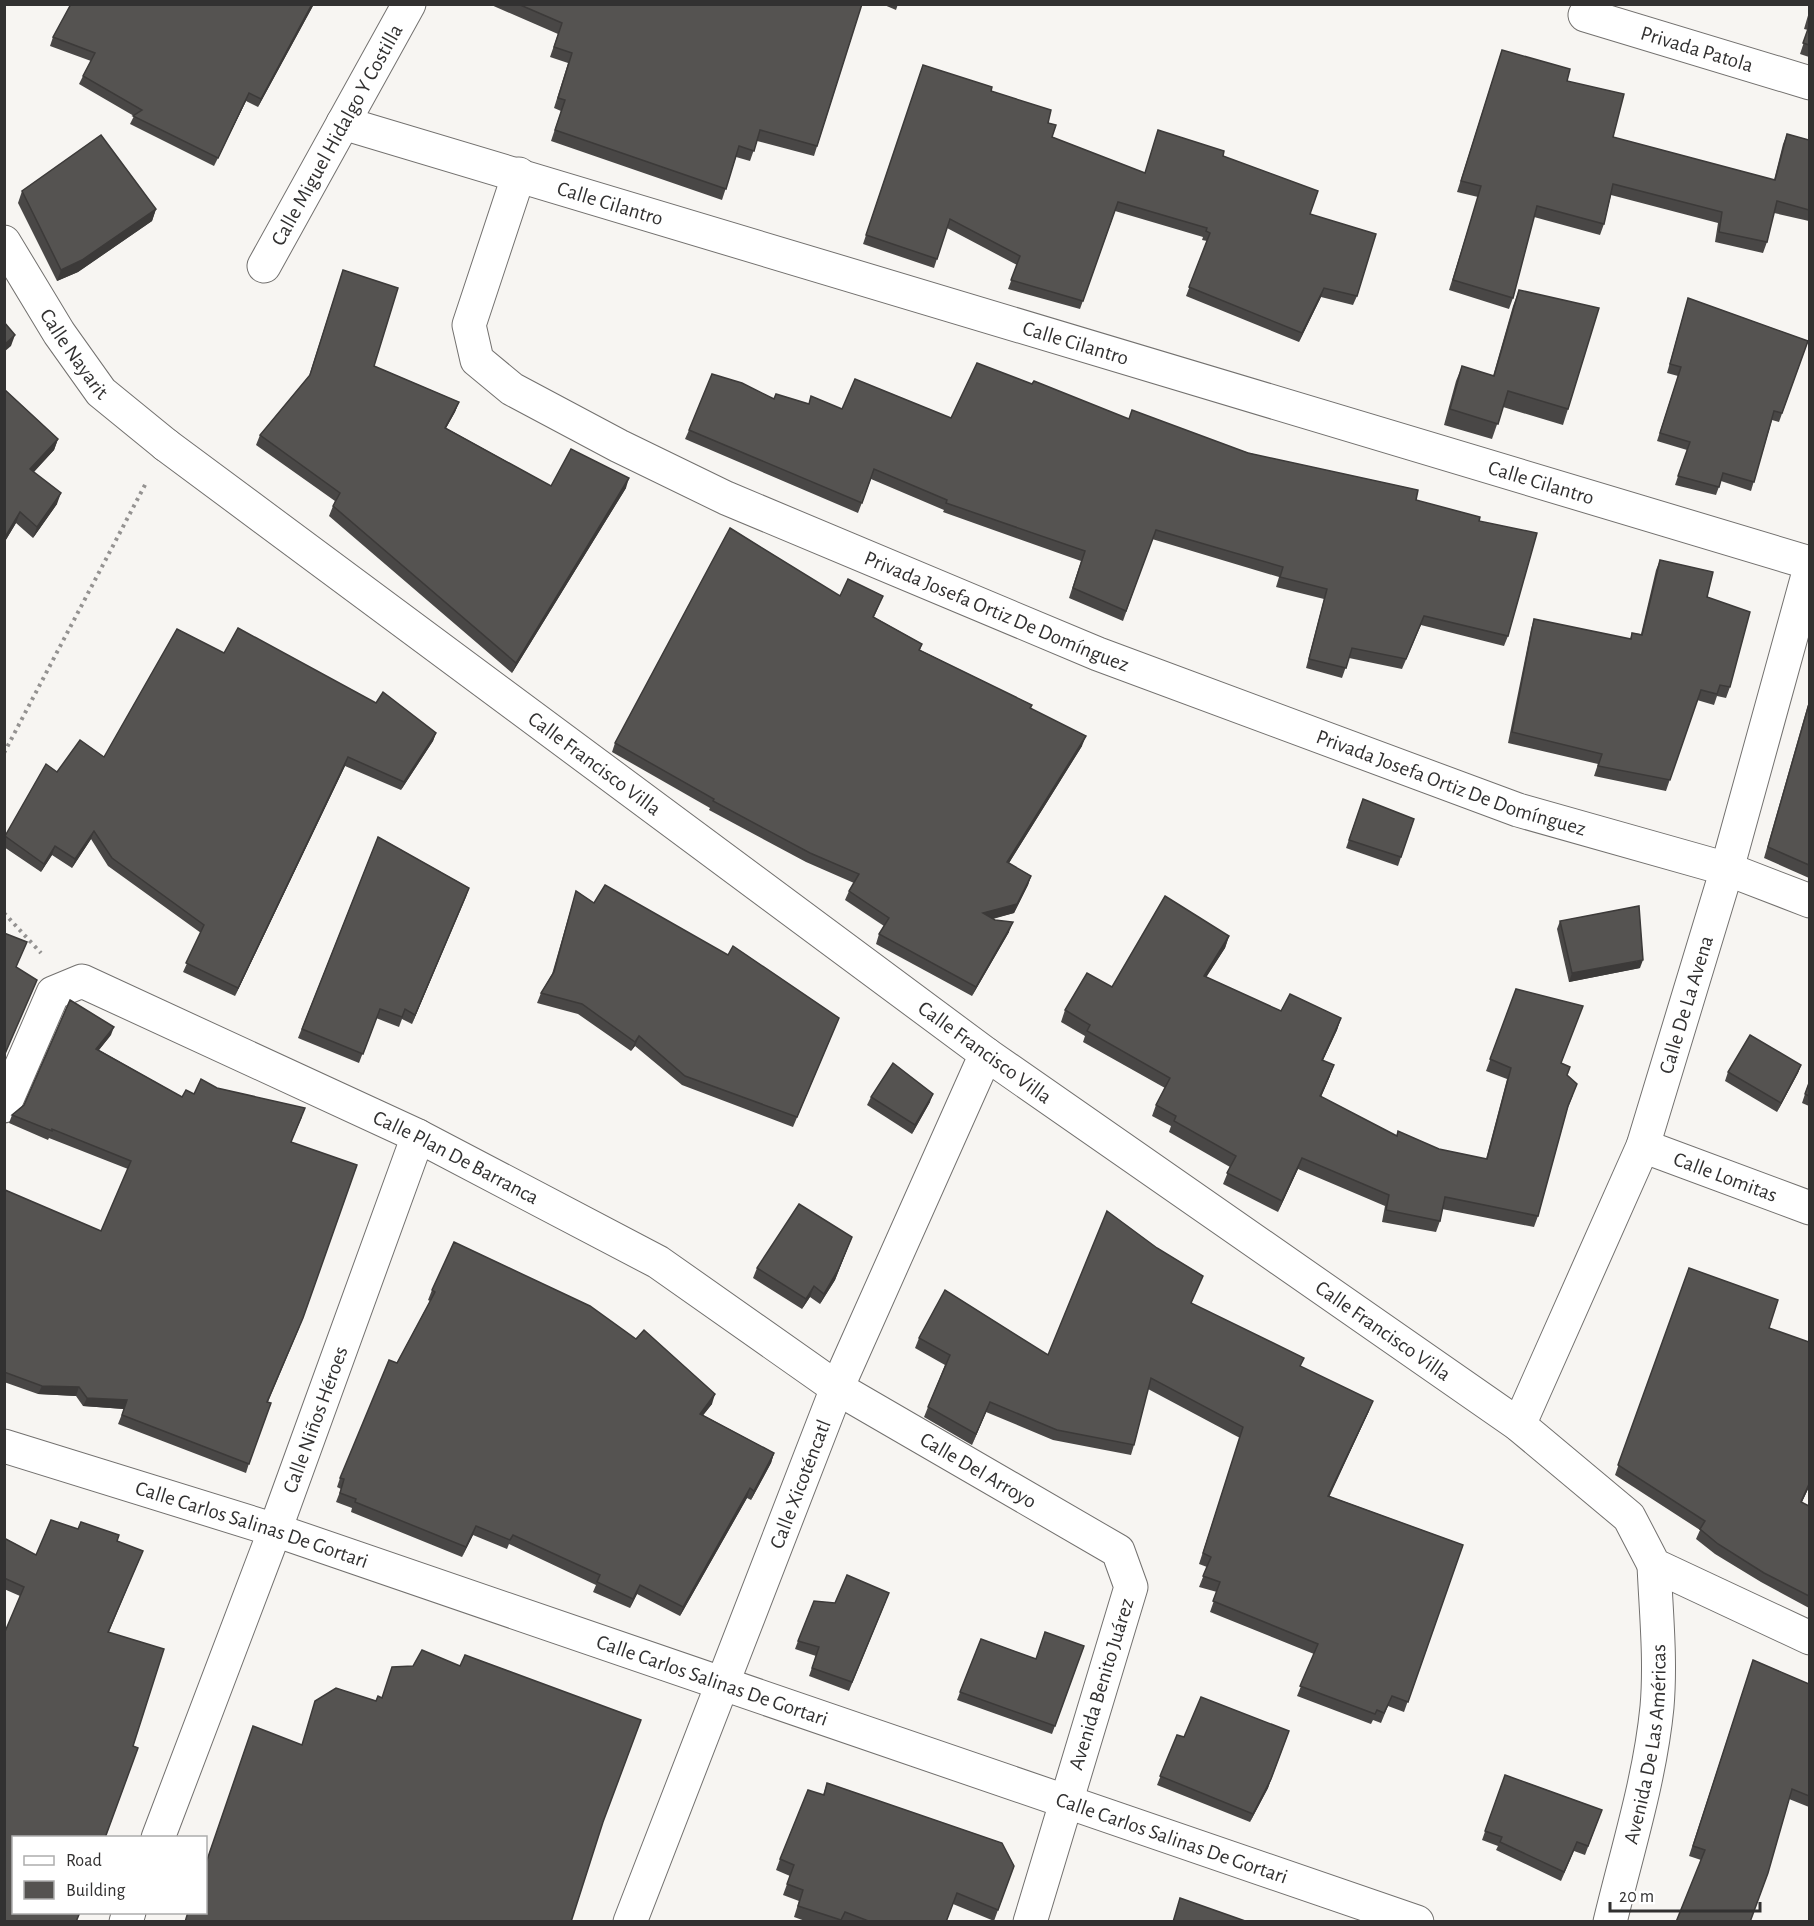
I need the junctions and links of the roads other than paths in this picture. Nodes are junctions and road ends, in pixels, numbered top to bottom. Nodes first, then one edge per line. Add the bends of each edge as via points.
1 (409, 4) edge
2 (1585, 15) dead end
3 (1809, 83) edge
4 (343, 123) junction
5 (519, 174) junction
6 (4, 242) edge
7 (264, 266) dead end
8 (166, 445) joint
9 (1809, 563) edge
10 (1809, 568) edge
11 (1727, 869) junction
12 (1809, 901) edge
13 (986, 1054) junction
14 (4, 1106) edge
15 (418, 1136) junction
16 (1643, 1146) junction
17 (1809, 1208) edge
18 (837, 1388) junction
19 (1519, 1425) junction
20 (4, 1446) edge
21 (275, 1530) junction
22 (1118, 1551) joint
23 (1654, 1565) junction
24 (1809, 1638) edge
25 (723, 1682) junction
26 (1065, 1799) junction
27 (159, 1836) edge
28 (630, 1922) edge
29 (1030, 1922) edge
30 (1417, 1922) edge
31 (1610, 1922) edge

1 - 4 street, Calle Miguel Hidalgo Y Costilla
2 - 3 street, Privada Patola
4 - 5 street, Calle Cilantro
4 - 7 street, Calle Miguel Hidalgo Y Costilla
5 - 9 street, Calle Cilantro
5 - 11 street, Privada Josefa Ortiz De Domínguez via 469,324 477,360 512,389 726,498 1098,654 1518,810
6 - 8 street, Calle Nayarit via 59,333 101,392
8 - 13 street, Calle Francisco Villa
10 - 11 street, Calle De La Avena
11 - 12 street, Privada Josefa Ortiz De Domínguez
11 - 16 street, Calle De La Avena
13 - 18 street, Calle Xicoténcatl
13 - 19 street, Calle Francisco Villa
14 - 15 street, Calle Plan De Barranca via 53,993 82,981
15 - 18 street, Calle Plan De Barranca via 658,1262
15 - 21 street, Calle Niños Héroes
16 - 17 street, Calle Lomitas
16 - 19 street, Calle De La Avena
18 - 22 street, Calle Del Arroyo
18 - 25 street, Calle Xicoténcatl
19 - 23 street, Calle Francisco Villa via 1629,1517
20 - 21 street, Calle Carlos Salinas De Gortari
21 - 25 street, Calle Carlos Salinas De Gortari
21 - 27 street, Calle Niños Héroes
22 - 26 street, Avenida Benito Juárez via 1131,1587
23 - 24 street
23 - 31 street, Avenida De Las Américas via 1657,1707 1642,1793
25 - 26 street, Calle Carlos Salinas De Gortari
25 - 28 street, Calle Xicoténcatl
26 - 29 street, Avenida Benito Juárez
26 - 30 street, Calle Carlos Salinas De Gortari

